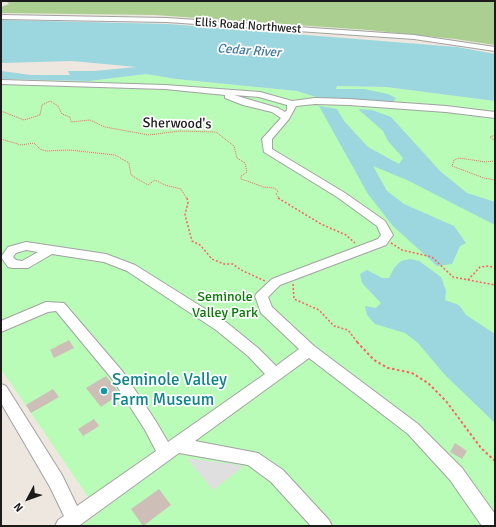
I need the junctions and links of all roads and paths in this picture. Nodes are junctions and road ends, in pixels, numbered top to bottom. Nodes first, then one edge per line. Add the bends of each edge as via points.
1 (1, 16) edge
2 (495, 49) edge
3 (1, 82) edge
4 (218, 92) junction
5 (292, 104) junction
6 (1, 112) edge
7 (495, 115) edge
8 (286, 117) junction
9 (495, 135) edge
10 (1, 139) edge
11 (495, 141) edge
12 (495, 161) edge
13 (495, 180) edge
14 (384, 239) junction
15 (363, 248) junction
16 (50, 250) dead end
17 (495, 268) edge
18 (293, 274) junction
19 (468, 280) junction
20 (272, 285) junction
21 (495, 285) edge
22 (1, 327) edge
23 (309, 350) junction
24 (275, 375) junction
25 (1, 390) edge
26 (171, 449) junction
27 (495, 461) edge
28 (75, 519) edge
29 (323, 526) edge
30 (493, 526) edge

1 - 2 street, Ellis Road Northwest via 148,19 414,37
3 - 4 street via 166,87
4 - 5 street via 260,95
4 - 8 street via 246,103 275,110
5 - 7 street via 315,101 349,102
5 - 8 street
6 - 15 path, Sherwood's via 24,120 40,115 42,105 50,101 58,106 58,111 70,117 71,122 90,120 109,128 151,136 179,131 216,132 234,146 237,158 245,163 246,172 241,179 274,188 278,191 278,198
8 - 14 street via 267,139 266,150 341,195 381,224 387,235
9 - 11 path via 490,137
10 - 20 path via 21,145 34,143 46,151 69,150 115,155 128,163 130,175 146,184 155,180 181,189 188,202 186,219 190,237 194,242 212,259 224,264 233,264
12 - 13 path via 459,158 454,160 452,166
14 - 15 street
14 - 19 path via 402,250 432,257 453,277
15 - 18 street
16 - 24 street via 106,258 131,268 221,326 253,352
17 - 19 path via 480,267
18 - 20 street
18 - 27 path via 294,299 319,310 334,326 348,330 374,360 388,368 412,373 428,383 446,401 481,448
19 - 21 path
20 - 23 street via 261,296 266,310
22 - 26 street via 46,307 59,306 118,376 150,425
23 - 24 street
23 - 30 street via 413,429 456,474
24 - 26 street
25 - 28 street via 56,481
26 - 28 street
26 - 29 street via 252,458 277,476

